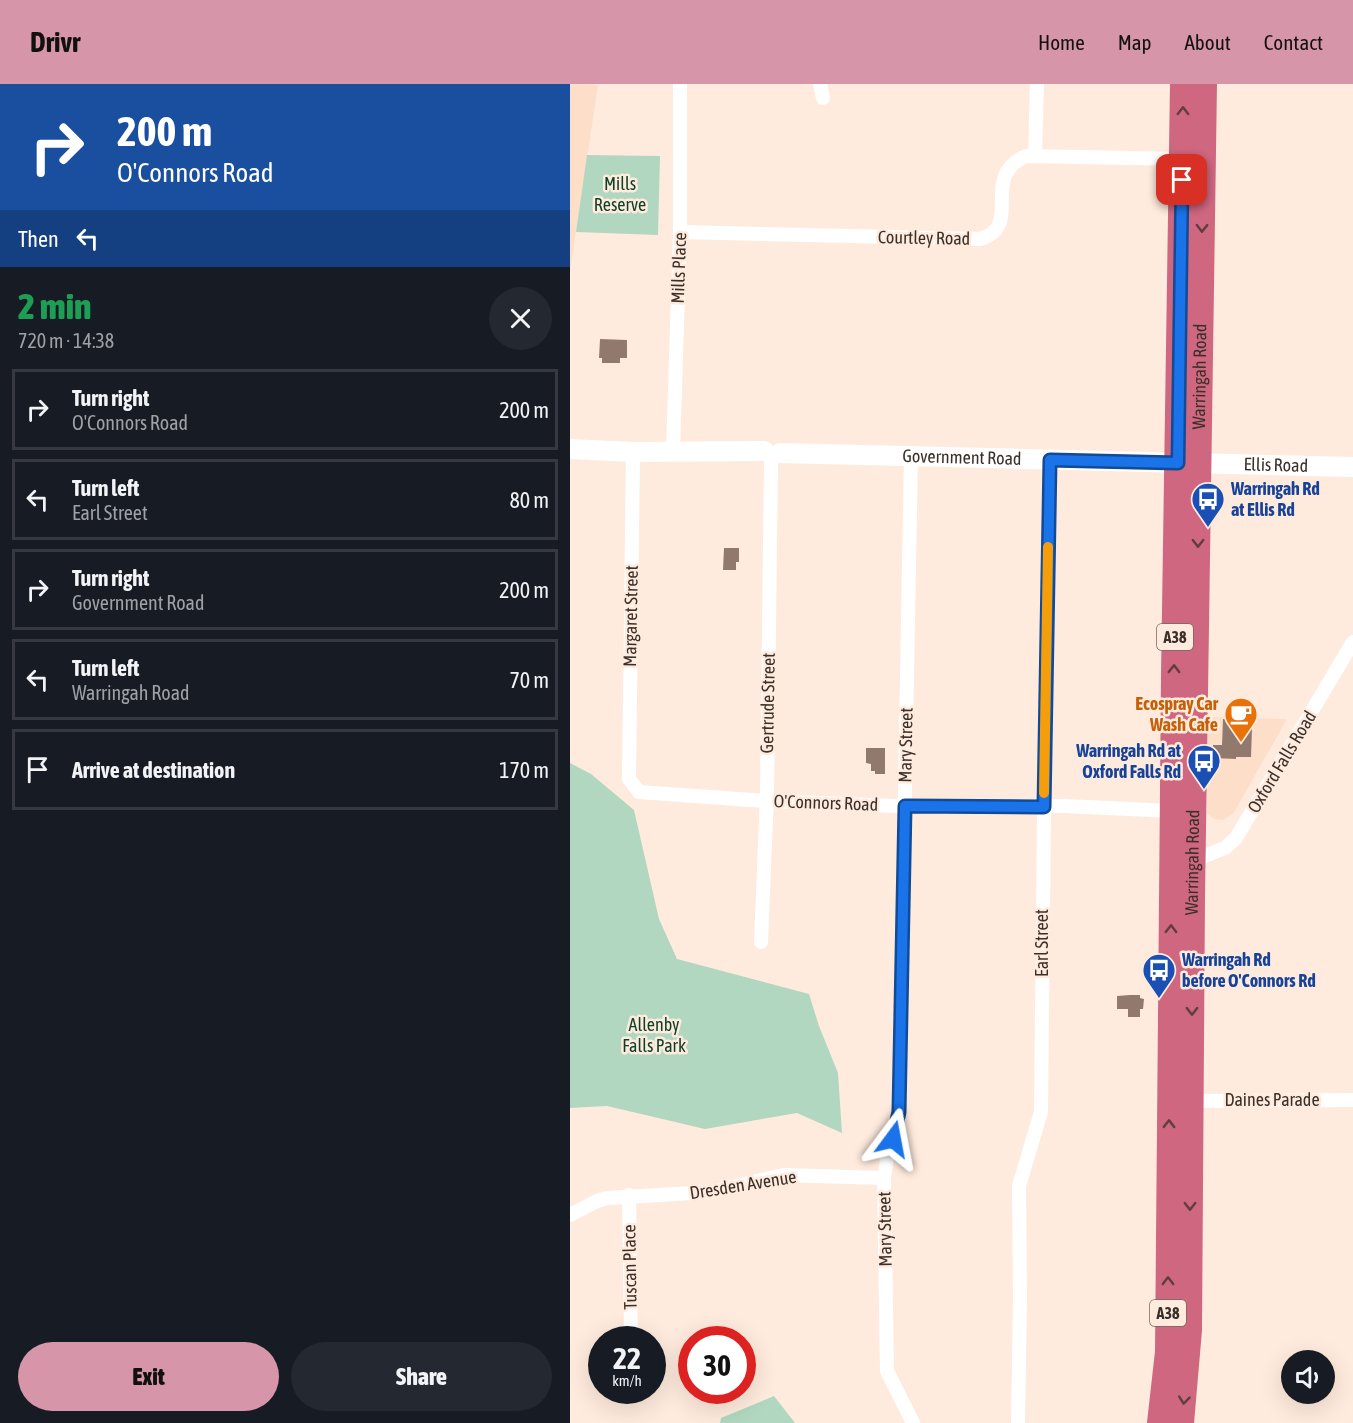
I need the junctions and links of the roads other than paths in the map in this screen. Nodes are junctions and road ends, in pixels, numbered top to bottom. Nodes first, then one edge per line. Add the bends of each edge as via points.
1 (680, 84) edge
2 (1037, 84) edge
3 (1183, 84) edge
4 (1204, 84) edge
5 (1035, 156) junction
6 (1182, 159) junction
7 (680, 232) junction
8 (570, 449) edge
9 (633, 452) junction
10 (673, 452) junction
11 (772, 456) junction
12 (911, 456) junction
13 (1050, 460) junction
14 (1189, 463) junction
15 (1353, 467) edge
16 (1353, 642) edge
17 (629, 779) joint
18 (766, 801) junction
19 (905, 806) junction
20 (1044, 807) junction
21 (1173, 811) junction
22 (1192, 861) junction
23 (761, 942) dead end
24 (1353, 1100) edge
25 (1191, 1101) junction
26 (884, 1178) junction
27 (629, 1195) junction
28 (570, 1215) edge
29 (631, 1326) edge
30 (913, 1423) edge
31 (1018, 1423) edge
32 (1160, 1423) edge
33 (1181, 1423) edge

1 - 7 street, Mills Place
2 - 5 street
6 -> 3 highway, Warringah Road / A38
4 -> 14 highway, Warringah Road / A38
5 - 6 street, Courtley Road
5 - 7 street, Courtley Road via 1026,156 1010,166 1004,177 1001,221 991,235 980,239
6 - 14 highway, Warringah Road / A38
7 - 10 street, Mills Place
8 - 9 street, Government Road
9 - 10 street, Government Road
9 - 17 street, Margaret Street
10 - 11 street, Government Road
11 - 12 street, Government Road
11 - 18 street, Gertrude Street
12 - 13 street, Government Road
12 - 19 street, Mary Street
13 - 14 street, Government Road
13 - 20 street, Earl Street
14 - 15 street, Ellis Road
21 -> 14 highway, Warringah Road / A38
14 -> 22 highway, Warringah Road / A38
16 - 22 street, Oxford Falls Road via 1236,838 1225,848
17 - 18 street, O'Connors Road via 639,792
18 - 19 street, O'Connors Road
18 - 23 street, Gertrude Street
19 - 20 street, O'Connors Road
19 - 26 street, Mary Street via 899,1118
20 - 21 street, O'Connors Road
20 - 31 street, Earl Street via 1041,1112 1019,1186
32 -> 21 highway, Warringah Road / A38 via 1168,1352
22 -> 25 highway, Warringah Road / A38
24 - 25 street, Daines Parade
25 -> 33 highway, Warringah Road / A38 via 1189,1330
26 - 27 street, Dresden Avenue via 783,1175 711,1192
26 - 30 street, Mary Street via 887,1371
27 - 28 street, Dresden Avenue via 597,1201
27 - 29 street, Tuscan Place

